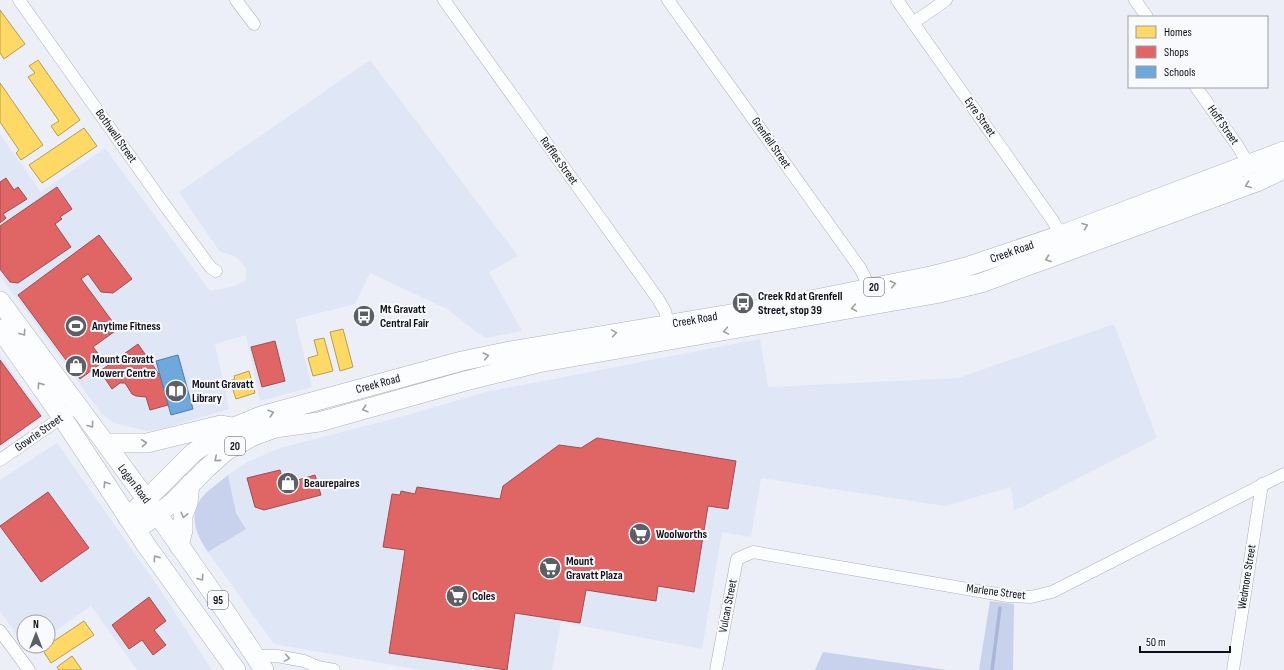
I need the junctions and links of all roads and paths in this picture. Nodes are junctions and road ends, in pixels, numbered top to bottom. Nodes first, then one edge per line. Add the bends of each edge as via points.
1 (19, 0) edge
2 (236, 0) edge
3 (444, 0) edge
4 (668, 0) edge
5 (897, 0) edge
6 (946, 0) edge
7 (1134, 0) edge
8 (1146, 16) edge
9 (913, 23) junction
10 (254, 24) dead end
11 (1197, 88) edge
12 (1284, 151) edge
13 (1249, 165) junction
14 (1284, 169) edge
15 (1061, 235) junction
16 (216, 271) dead end
17 (870, 288) junction
18 (0, 302) edge
19 (668, 324) junction
20 (0, 329) edge
21 (70, 412) junction
22 (234, 427) junction
23 (105, 443) junction
24 (0, 460) edge
25 (1284, 474) edge
26 (190, 484) junction
27 (1262, 484) junction
28 (152, 507) junction
29 (132, 523) junction
30 (179, 546) junction
31 (753, 552) joint
32 (0, 631) edge
33 (259, 663) edge
34 (316, 669) edge
35 (29, 670) edge
36 (236, 670) edge
37 (334, 670) edge
38 (716, 670) edge
39 (1233, 670) edge

1 - 16 street, Bothwell Street via 166,207 211,268
2 - 10 street
3 - 19 street, Raffles Street via 658,299 666,311
4 - 17 street, Grenfell Street via 860,268
5 - 9 street, Eyre Street
6 - 9 street
7 - 8 street
9 - 15 street, Eyre Street
11 - 13 street, Hoff Street
12 - 13 main road, Creek Road / 20
15 -> 13 main road, Creek Road / 20
14 -> 26 main road, Creek Road / 20 via 1063,254 962,288 538,364 465,381 319,422 275,428 253,436 226,451
17 -> 15 main road, Creek Road / 20 via 966,267
17 - 19 main road, Creek Road / 20
18 -> 21 main road, Logan Road / 95
22 -> 19 main road, Creek Road / 20 via 278,411 462,362
21 -> 20 main road, Logan Road / 95
21 -> 23 main road, Logan Road / 95
21 - 24 street, Gowrie Street
29 -> 21 main road, Logan Road / 95
23 -> 22 main road via 147,443 221,425
22 - 28 main road, Creek Road / 20 via 193,453
23 - 28 main road, Logan Road / 95
25 - 27 street, Marlene Street
26 - 28 main road, Creek Road / 20 via 175,500
26 -> 30 main road
27 - 31 street, Marlene Street via 1052,592 1031,597 1008,596
27 - 39 street, Wedmore Street
28 - 29 main road, Creek Road / 20
28 - 30 main road, Logan Road / 95
36 -> 29 main road, Logan Road / 95
30 -> 33 main road, Logan Road / 95
31 - 38 street, Vulcan Street via 737,559
32 - 35 street
33 -> 34 street via 276,656 304,661
34 - 37 street

